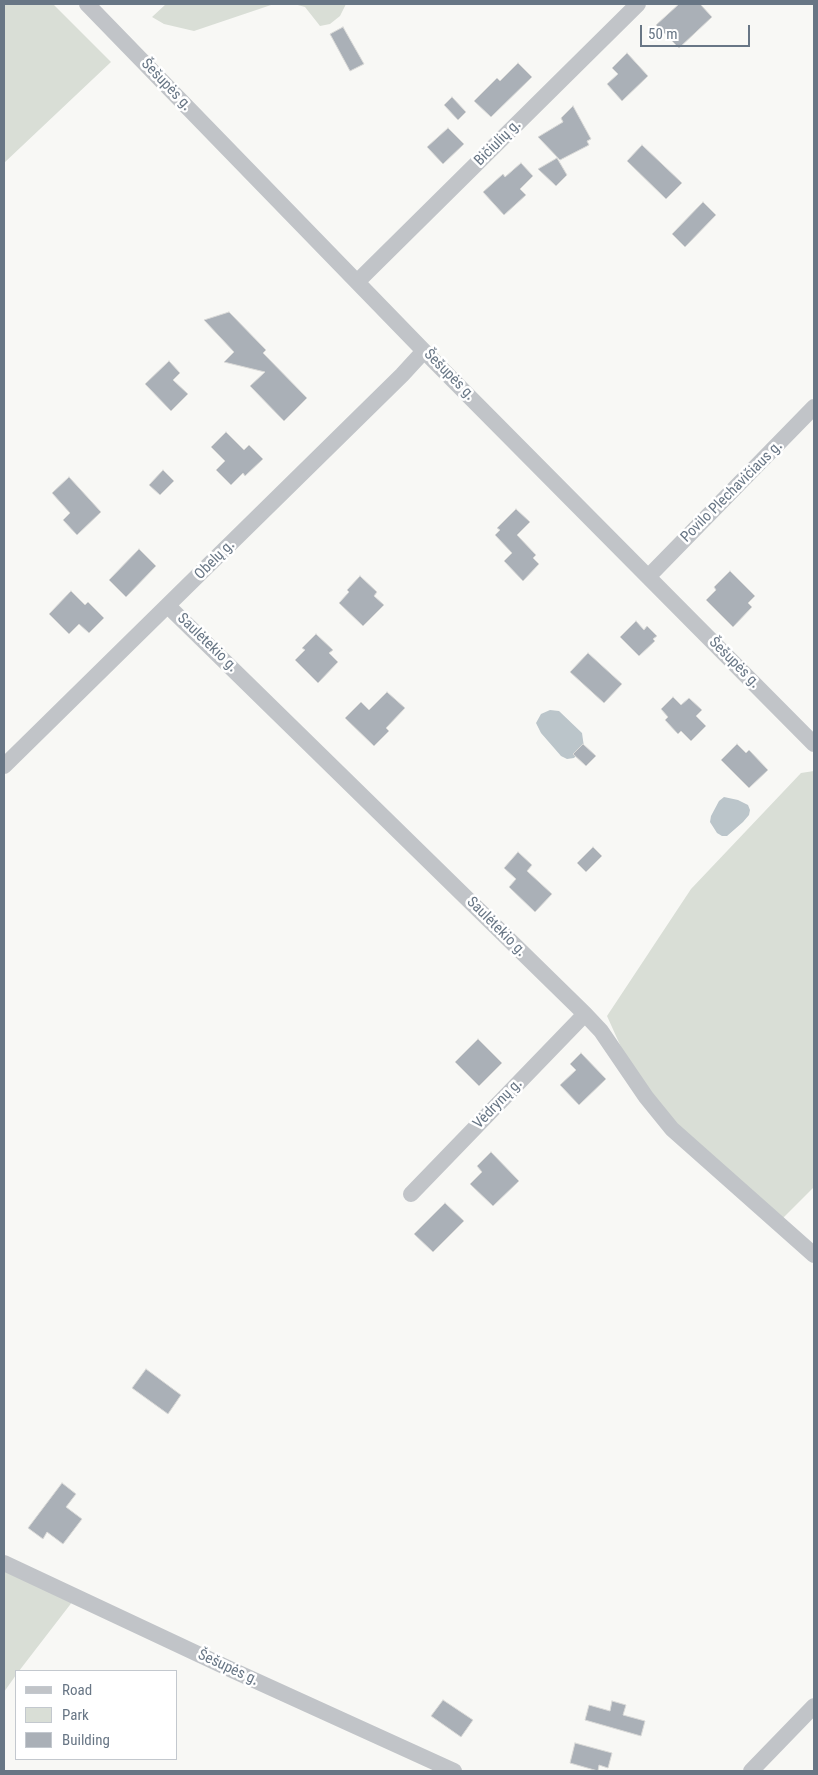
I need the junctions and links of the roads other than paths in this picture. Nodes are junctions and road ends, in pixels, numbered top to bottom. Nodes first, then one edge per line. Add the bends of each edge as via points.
1 (87, 4) edge
2 (638, 4) edge
3 (358, 281) junction
4 (424, 351) junction
5 (814, 407) edge
6 (649, 576) junction
7 (168, 606) junction
8 (814, 744) edge
9 (4, 766) edge
10 (585, 1014) junction
11 (411, 1194) dead end
12 (814, 1255) edge
13 (4, 1563) edge
14 (814, 1706) edge
15 (454, 1771) edge
16 (751, 1771) edge

1 - 3 street, Šešupės g.
2 - 3 street, Bičiulių g.
3 - 4 street, Šešupės g.
4 - 6 street, Šešupės g.
4 - 7 street, Obelų g.
5 - 6 street, Povilo Plechavičiaus g.
6 - 8 street, Šešupės g.
7 - 9 street, Obelų g.
7 - 10 street, Saulėtekio g.
10 - 11 street, Vėdrynų g.
10 - 12 street, Saulėtekio g. via 601,1031 672,1129
13 - 15 street, Šešupės g.
14 - 16 street

